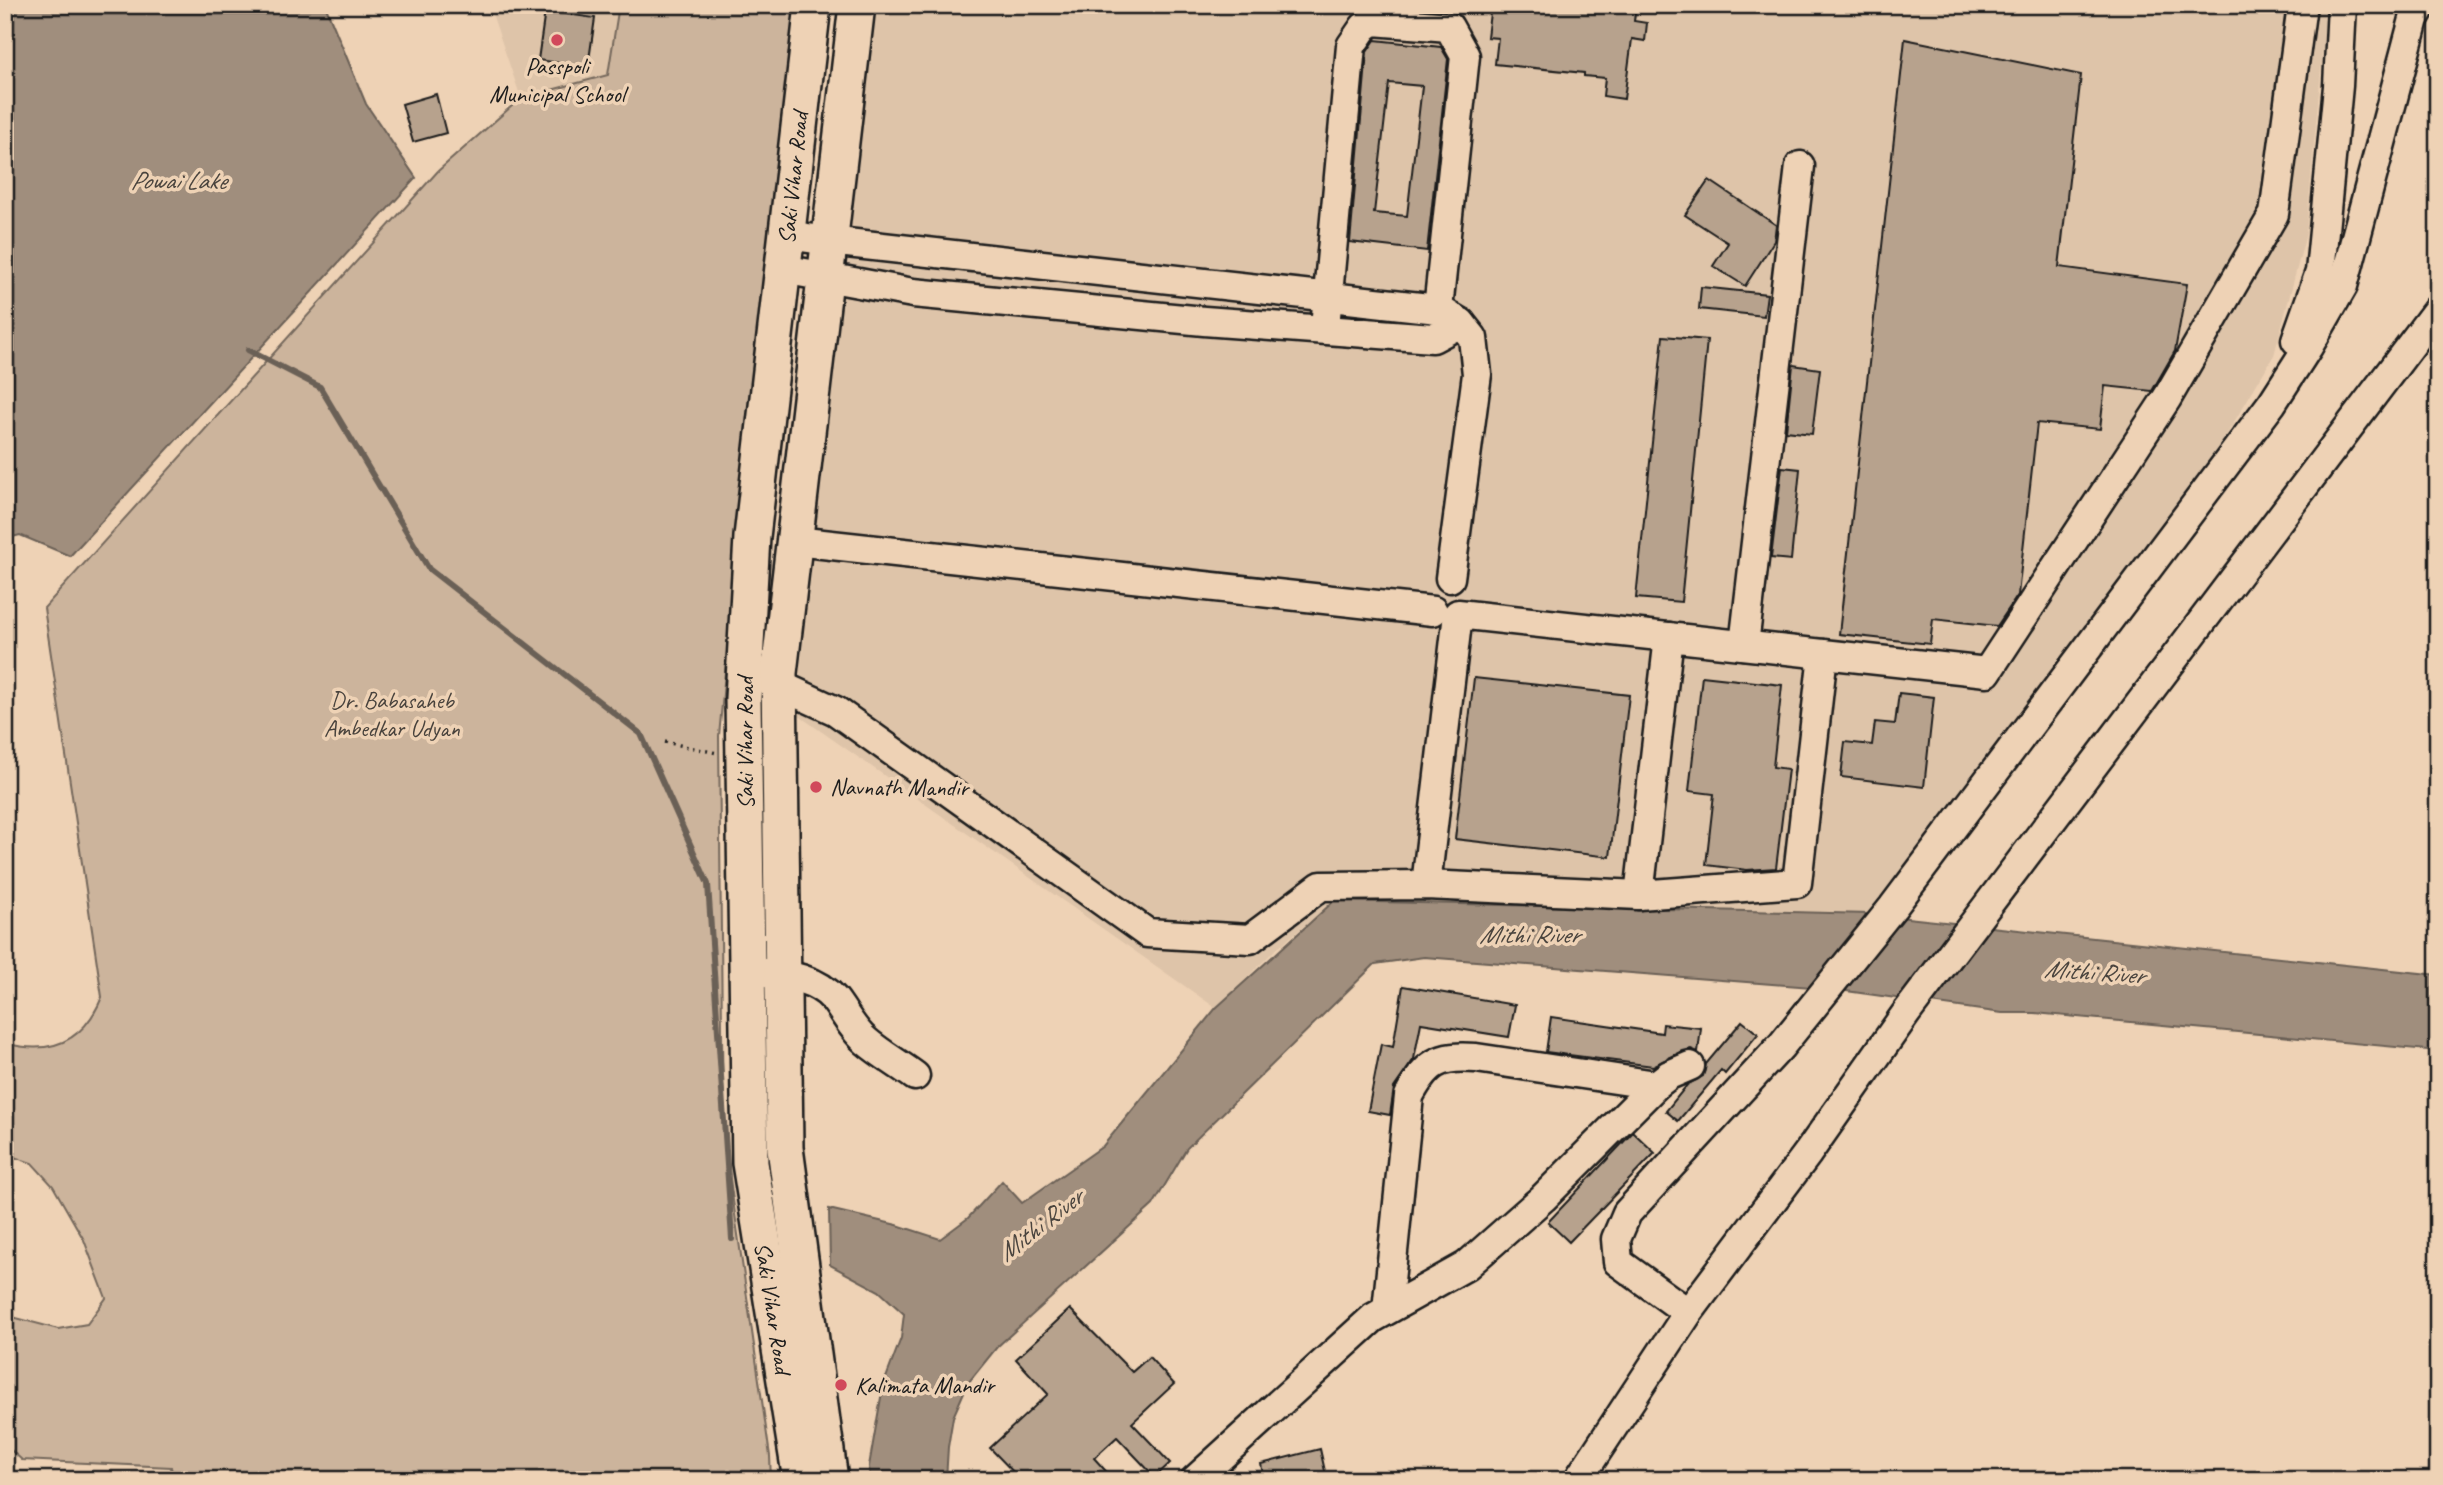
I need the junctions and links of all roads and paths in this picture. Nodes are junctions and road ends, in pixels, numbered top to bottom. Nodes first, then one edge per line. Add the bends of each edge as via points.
1 (813, 5) edge
2 (857, 5) edge
3 (2302, 5) edge
4 (2342, 5) edge
5 (2422, 5) edge
6 (1800, 166) dead end
7 (787, 235) junction
8 (829, 242) junction
9 (1016, 262) junction
10 (783, 269) junction
11 (825, 276) junction
12 (1206, 284) junction
13 (1327, 298) junction
14 (1011, 302) junction
15 (2438, 309) edge
16 (1450, 316) junction
17 (1204, 321) junction
18 (1326, 330) junction
19 (2272, 403) junction
20 (795, 541) junction
21 (1450, 578) dead end
22 (1433, 611) dead end
23 (1669, 637) junction
24 (1744, 645) junction
25 (1823, 654) junction
26 (744, 670) junction
27 (779, 685) junction
28 (665, 742) dead end
29 (744, 755) junction
30 (1426, 884) junction
31 (1639, 895) junction
32 (747, 971) junction
33 (782, 974) junction
34 (1690, 1066) dead end
35 (915, 1076) dead end
36 (1656, 1085) junction
37 (749, 1088) junction
38 (784, 1089) junction
39 (798, 1245) junction
40 (764, 1248) junction
41 (1676, 1304) dead end
42 (1387, 1310) junction
43 (801, 1480) edge
44 (830, 1480) edge
45 (1195, 1480) edge
46 (1577, 1480) edge

1 - 7 main road, Saki Vihar Road
2 - 8 main road, Saki Vihar Road
3 - 25 street via 2274,214 2167,398 1987,672
4 - 19 street via 2320,272
5 - 19 street via 2414,19 2343,286
6 - 24 street
7 - 8 street
7 - 10 main road, Saki Vihar Road
8 - 9 street
8 - 11 main road, Saki Vihar Road
9 - 12 street
9 - 14 street
10 - 11 street
10 - 26 main road, Saki Vihar Road via 752,537
11 - 14 street via 913,293
11 - 20 main road, Saki Vihar Road
12 - 13 street
12 - 17 street
13 - 16 street
13 - 16 street via 1351,46 1373,21 1437,24 1449,27 1465,56
13 - 18 street
14 - 17 street
15 - 46 street via 1906,1012 1688,1313
16 - 18 street via 1433,338
16 - 21 street via 1473,338 1477,374
17 - 18 street
19 - 41 street via 1893,907 1781,1046 1627,1213 1616,1239 1618,1262
20 - 22 street
20 - 27 main road, Saki Vihar Road
23 - 24 street
23 - 30 street via 1458,614
23 - 31 street
24 - 25 street
25 - 31 street via 1797,883
26 - 27 street
26 - 29 main road, Saki Vihar Road
27 - 30 street via 836,711 1147,933 1250,939 1321,886
27 - 33 main road, Saki Vihar Road
28 - 29 path
29 - 32 main road, Saki Vihar Road
30 - 31 street
32 - 33 street
32 - 37 main road, Saki Vihar Road
33 - 35 street via 823,988 868,1043
33 - 38 main road, Saki Vihar Road
34 - 36 street
36 - 42 street via 1543,1198 1466,1266
36 - 42 street via 1453,1056 1436,1061 1421,1073 1409,1096
37 - 38 main road
37 - 40 main road, Saki Vihar Road via 750,1163
38 - 39 main road, Saki Vihar Road via 785,1148
39 - 40 main road
39 - 44 main road, Saki Vihar Road
40 - 43 main road, Saki Vihar Road
42 - 45 street

